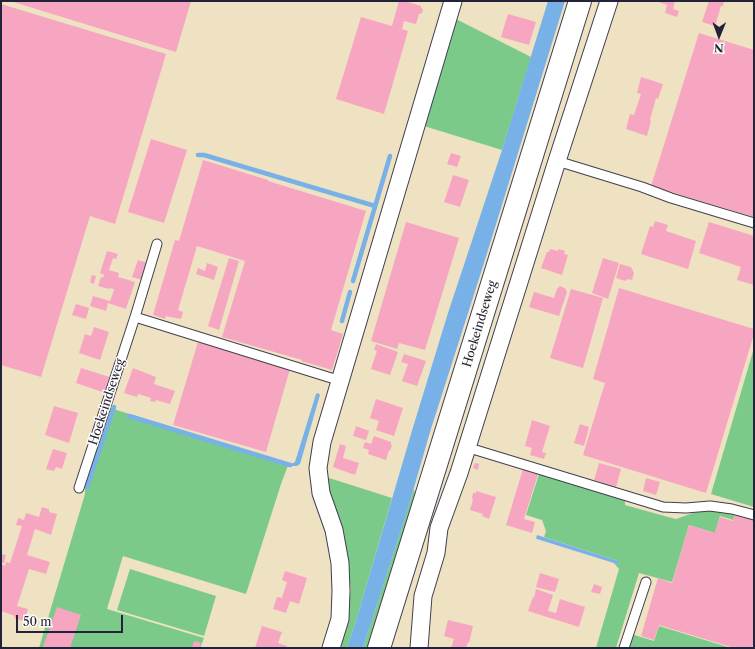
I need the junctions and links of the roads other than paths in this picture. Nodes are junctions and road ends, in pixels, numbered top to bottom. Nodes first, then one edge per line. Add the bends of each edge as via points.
1 (453, 1) edge
2 (580, 1) edge
3 (609, 1) edge
4 (557, 161) junction
5 (754, 223) edge
6 (157, 244) dead end
7 (135, 317) junction
8 (341, 381) junction
9 (466, 447) junction
10 (79, 488) dead end
11 (754, 516) edge
12 (646, 582) dead end
13 (331, 648) edge
14 (379, 648) edge
15 (419, 648) edge
16 (624, 648) edge

1 - 8 street
2 - 14 main road, Hoekeindseweg
3 - 4 street, Hoekeindseweg
4 - 5 lane
4 - 9 street, Hoekeindseweg
6 - 7 lane, Hoekeindseweg
7 - 8 lane
7 - 10 lane, Hoekeindseweg
8 - 13 street via 322,442 318,468 321,492 334,530 340,563 340,619
9 - 11 lane via 663,507 732,508
9 - 15 street, Hoekeindseweg via 439,528 436,553 423,596
12 - 16 lane

